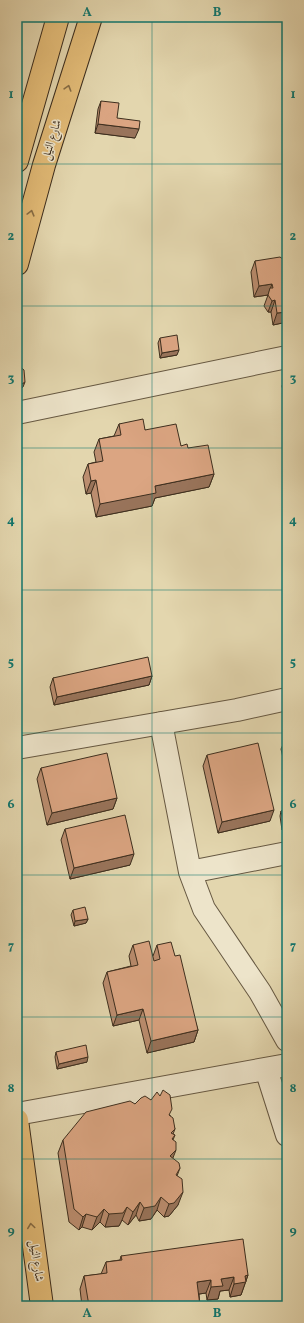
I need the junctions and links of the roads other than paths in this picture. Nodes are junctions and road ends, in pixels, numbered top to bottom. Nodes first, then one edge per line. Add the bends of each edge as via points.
1 (58, 17) edge
2 (90, 17) edge
3 (17, 161) edge
4 (17, 264) edge
5 (287, 357) edge
6 (17, 413) edge
7 (287, 699) edge
8 (162, 723) junction
9 (17, 748) edge
10 (287, 853) edge
11 (190, 872) junction
12 (287, 1040) edge
13 (287, 1065) edge
14 (266, 1069) junction
15 (17, 1114) edge
16 (17, 1120) edge
17 (287, 1135) edge
18 (42, 1306) edge

1 - 3 main road
4 -> 2 main road, شارع النيل via 44,165
5 - 6 street
7 - 8 street
8 - 9 street
8 - 11 street
10 - 11 street
11 - 12 street via 204,909 260,992
13 - 14 street
14 - 15 street
14 - 17 street
18 -> 16 main road, شارع النيل

